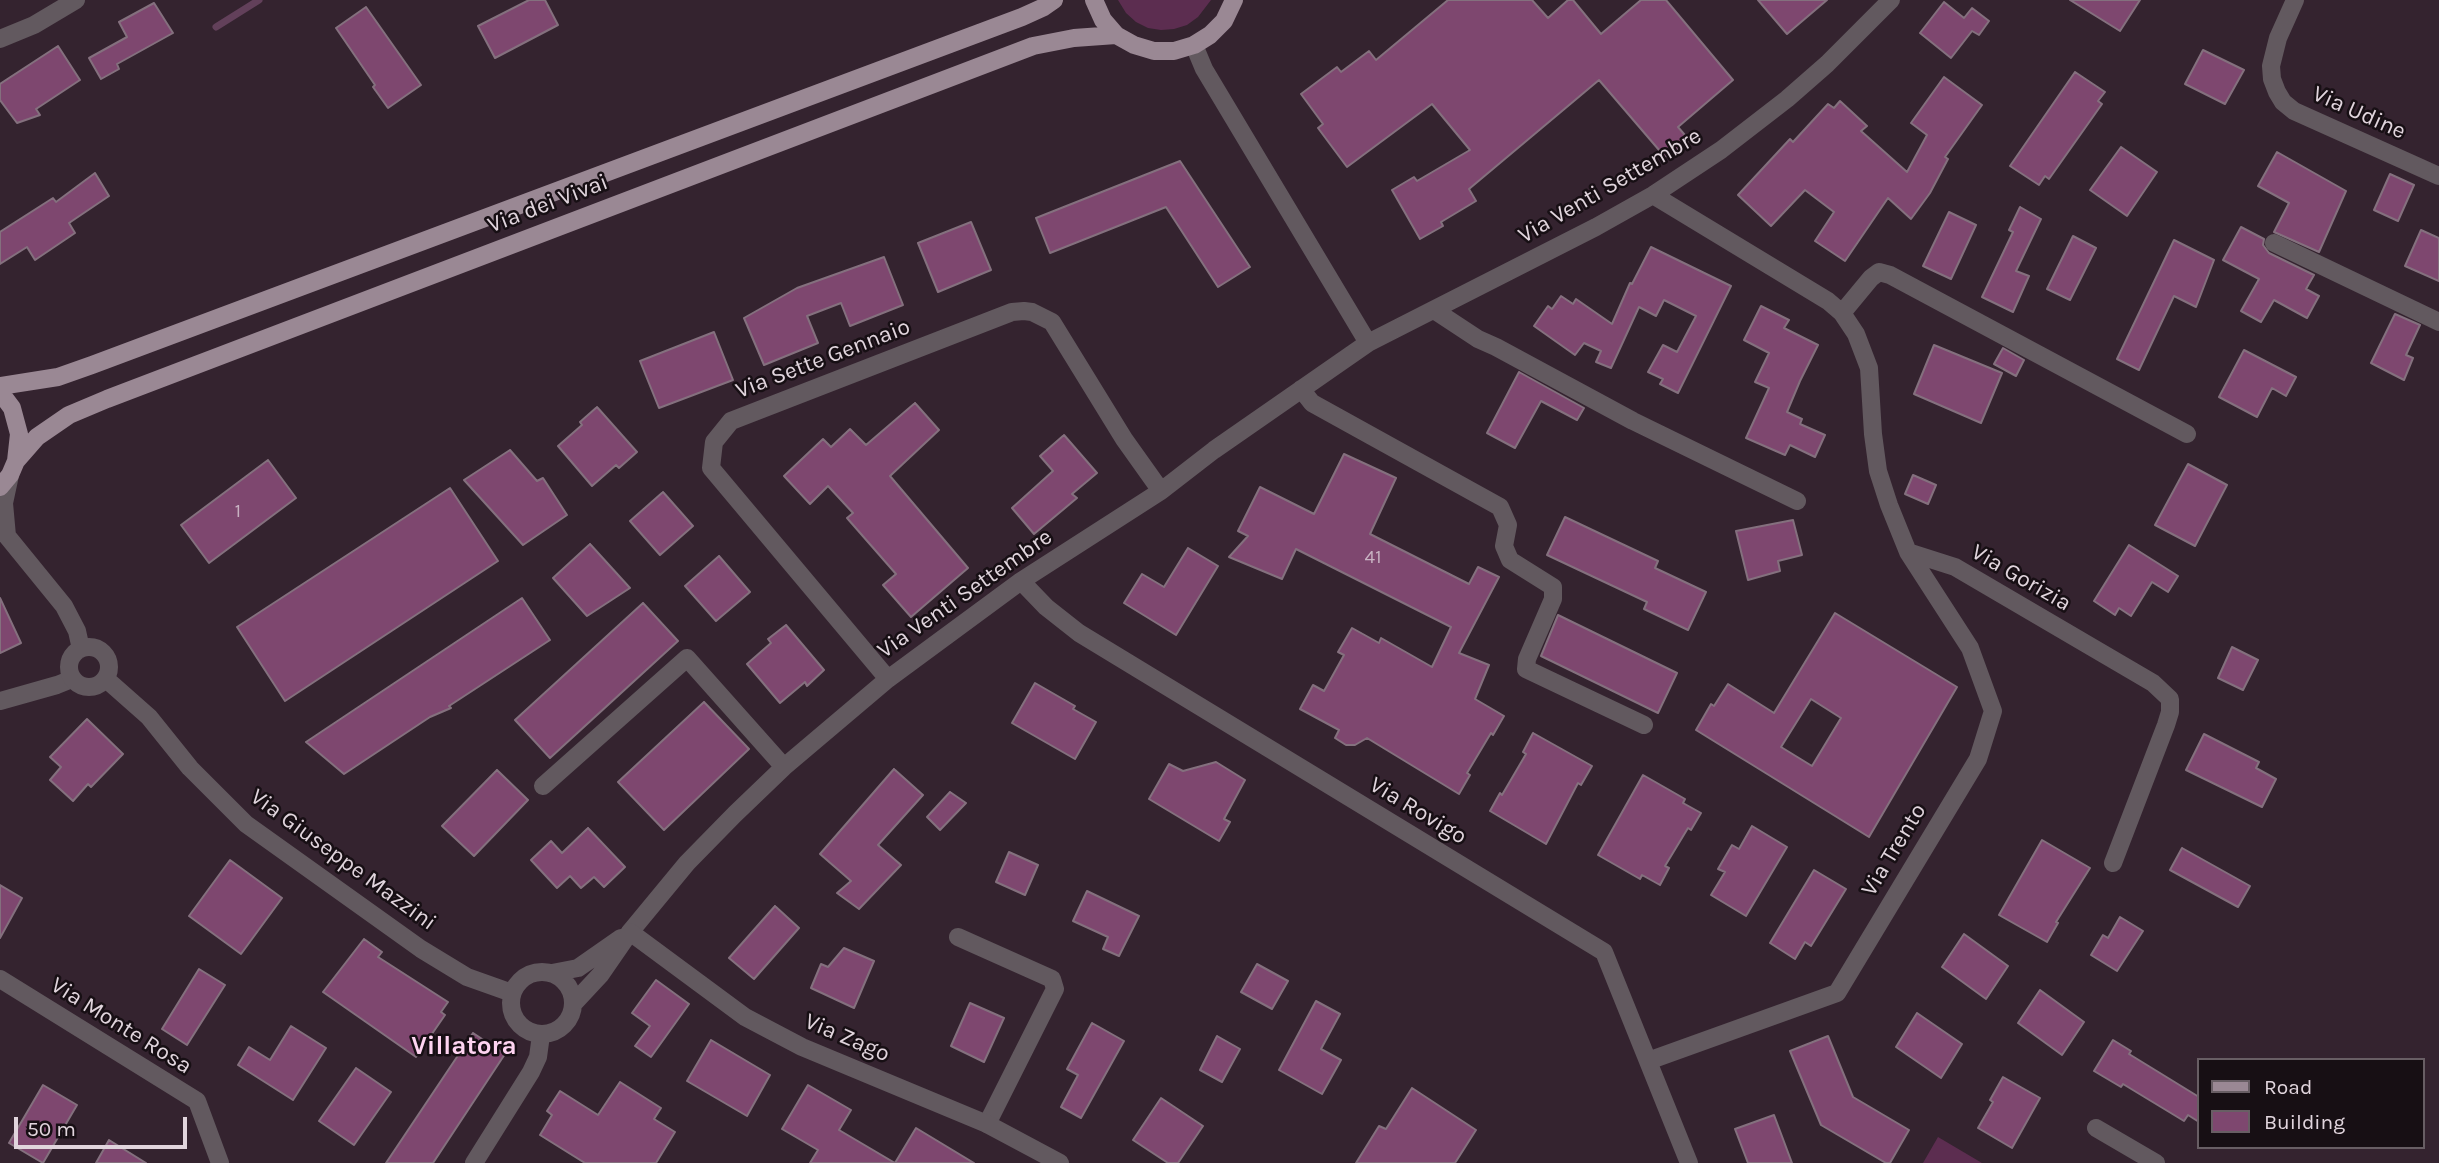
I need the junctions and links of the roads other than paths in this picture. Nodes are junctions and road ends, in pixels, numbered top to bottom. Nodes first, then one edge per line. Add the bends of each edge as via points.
1 (76, 0) edge
2 (1054, 0) edge
3 (1094, 0) edge
4 (1234, 0) edge
5 (1891, 0) edge
6 (2295, 0) edge
7 (1116, 34) junction
8 (0, 39) edge
9 (1194, 45) junction
10 (2439, 176) edge
11 (1653, 195) junction
12 (2274, 243) dead end
13 (1434, 310) junction
14 (1842, 313) junction
15 (2439, 322) edge
16 (1368, 343) junction
17 (0, 386) edge
18 (1301, 389) junction
19 (0, 392) edge
20 (2187, 434) dead end
21 (8, 474) edge
22 (1161, 491) junction
23 (1797, 501) dead end
24 (3, 530) edge
25 (1908, 552) junction
26 (1021, 581) junction
27 (81, 649) junction
28 (106, 678) junction
29 (888, 678) junction
30 (72, 679) junction
31 (0, 701) edge
32 (1644, 725) dead end
33 (785, 767) junction
34 (543, 786) dead end
35 (2113, 863) dead end
36 (630, 932) junction
37 (958, 937) dead end
38 (552, 973) junction
39 (0, 979) edge
40 (512, 993) junction
41 (574, 1003) junction
42 (541, 1035) junction
43 (1648, 1061) junction
44 (986, 1124) junction
45 (2096, 1128) dead end
46 (220, 1163) edge
47 (474, 1163) edge
48 (1060, 1163) edge
49 (1689, 1163) edge
50 (2156, 1163) edge

1 - 8 street
2 - 17 main road, Via dei Vivai via 1022,17 105,360 58,377
3 - 7 main road
4 - 9 main road via 1224,21
5 - 11 street, Via Venti Settembre via 1787,99
6 - 10 street, Via Udine via 2271,66 2283,102
7 - 9 main road via 1154,51
7 - 21 main road, Via dei Vivai via 1032,46 107,398 69,415 37,438
9 - 16 street
11 - 13 street, Via Venti Settembre
11 - 14 street
12 - 15 street
13 - 16 street, Via Venti Settembre
13 - 23 street via 1464,332 1633,421
14 - 20 street via 1871,278 1880,272 1890,275
14 - 25 street via 1869,368 1878,471
16 - 18 street, Via Venti Settembre
18 - 22 street, Via Venti Settembre
18 - 32 street via 1312,403 1500,507 1508,525 1504,547 1510,560 1553,587 1553,599 1526,669
19 - 21 main road via 12,408 19,447
21 - 24 street
22 - 26 street, Via Venti Settembre
22 - 29 street, Via Sette Gennaio via 1052,322 1032,312 1013,312 731,421 714,442 711,468
24 - 27 street via 64,606
25 - 35 street, Via Gorizia via 1955,567 2152,683 2170,699 2166,725
25 - 43 street, Via Trento via 1970,648 1993,710 1978,759 1837,993
26 - 29 street, Via Venti Settembre
26 - 43 street, Via Rovigo via 1079,633 1604,952
27 - 28 street via 90,647 106,655
27 - 30 street via 70,662
28 - 30 street via 89,688
28 - 40 street, Via Giuseppe Mazzini via 149,717 190,768 246,824 444,964
29 - 33 street, Via Venti Settembre
30 - 31 street
33 - 34 street via 687,658
33 - 36 street, Via Venti Settembre via 687,863
36 - 38 street via 578,968
36 - 41 street
36 - 44 street, Via Zago via 744,1017 802,1047
37 - 44 street via 1052,979 1055,989
38 - 40 street via 533,973
38 - 41 street via 568,985
39 - 46 street, Via Monte Rosa via 197,1101
40 - 42 street via 516,1021
41 - 42 street via 567,1022 551,1034
42 - 47 street via 531,1072
43 - 49 street, Via Rovigo
44 - 48 street, Via Zago
45 - 50 street

